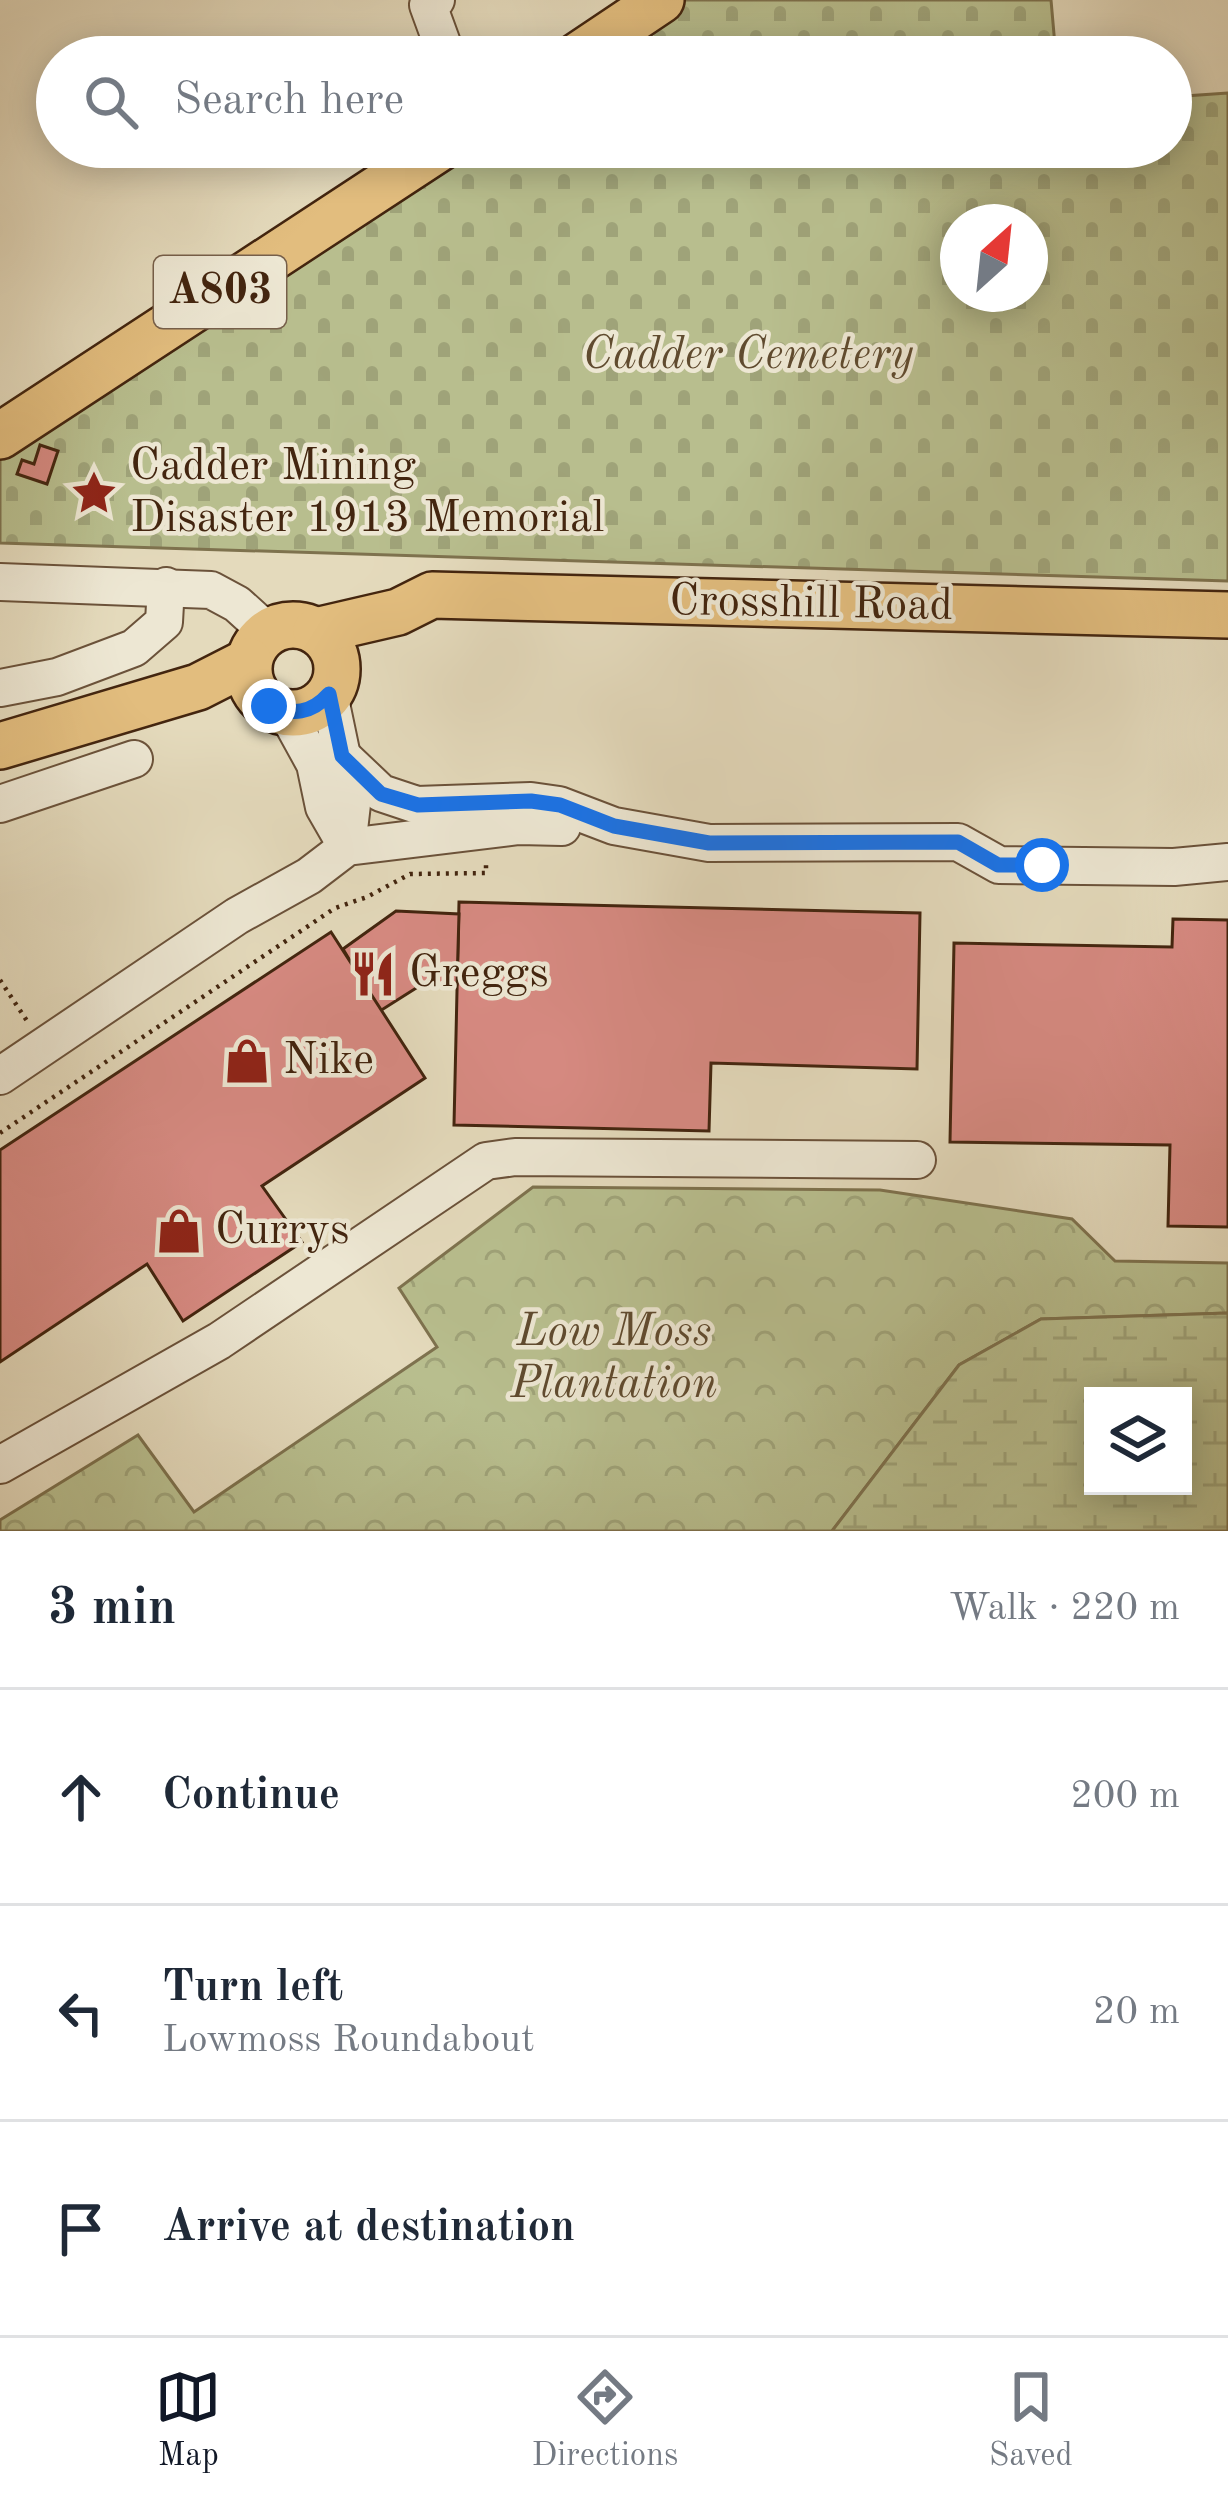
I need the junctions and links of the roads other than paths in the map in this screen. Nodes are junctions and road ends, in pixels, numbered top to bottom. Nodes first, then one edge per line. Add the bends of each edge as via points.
1 (436, 0) edge
2 (662, 0) edge
3 (439, 36) edge
4 (608, 36) edge
5 (409, 168) edge
6 (0, 436) edge
7 (0, 582) edge
8 (166, 586) junction
9 (1228, 615) edge
10 (327, 665) junction
11 (265, 675) junction
12 (0, 688) edge
13 (0, 746) edge
14 (342, 756) junction
15 (134, 759) dead end
16 (0, 804) edge
17 (614, 826) junction
18 (485, 832) junction
19 (678, 838) junction
20 (347, 847) junction
21 (1228, 862) edge
22 (0, 1076) edge
23 (917, 1160) dead end
24 (0, 1465) edge

1 - 3 street via 428,5
2 - 4 main road
5 - 6 main road, A803
7 - 8 street
8 - 11 street via 212,590 237,604
8 - 12 street via 164,622 134,648
9 - 10 main road, Crosshill Road via 432,596
10 - 11 main road via 310,709
10 - 11 main road via 300,626 284,626
10 - 14 street
11 - 13 main road
11 - 20 street via 315,764 324,807
14 - 17 street via 381,794 418,805 531,801
14 - 20 street via 352,804
15 - 16 street
17 - 18 street
17 - 19 street
18 - 19 street via 516,842
18 - 20 street
19 - 21 street via 958,842 998,865
20 - 22 street
23 - 24 street via 486,1161 219,1341

